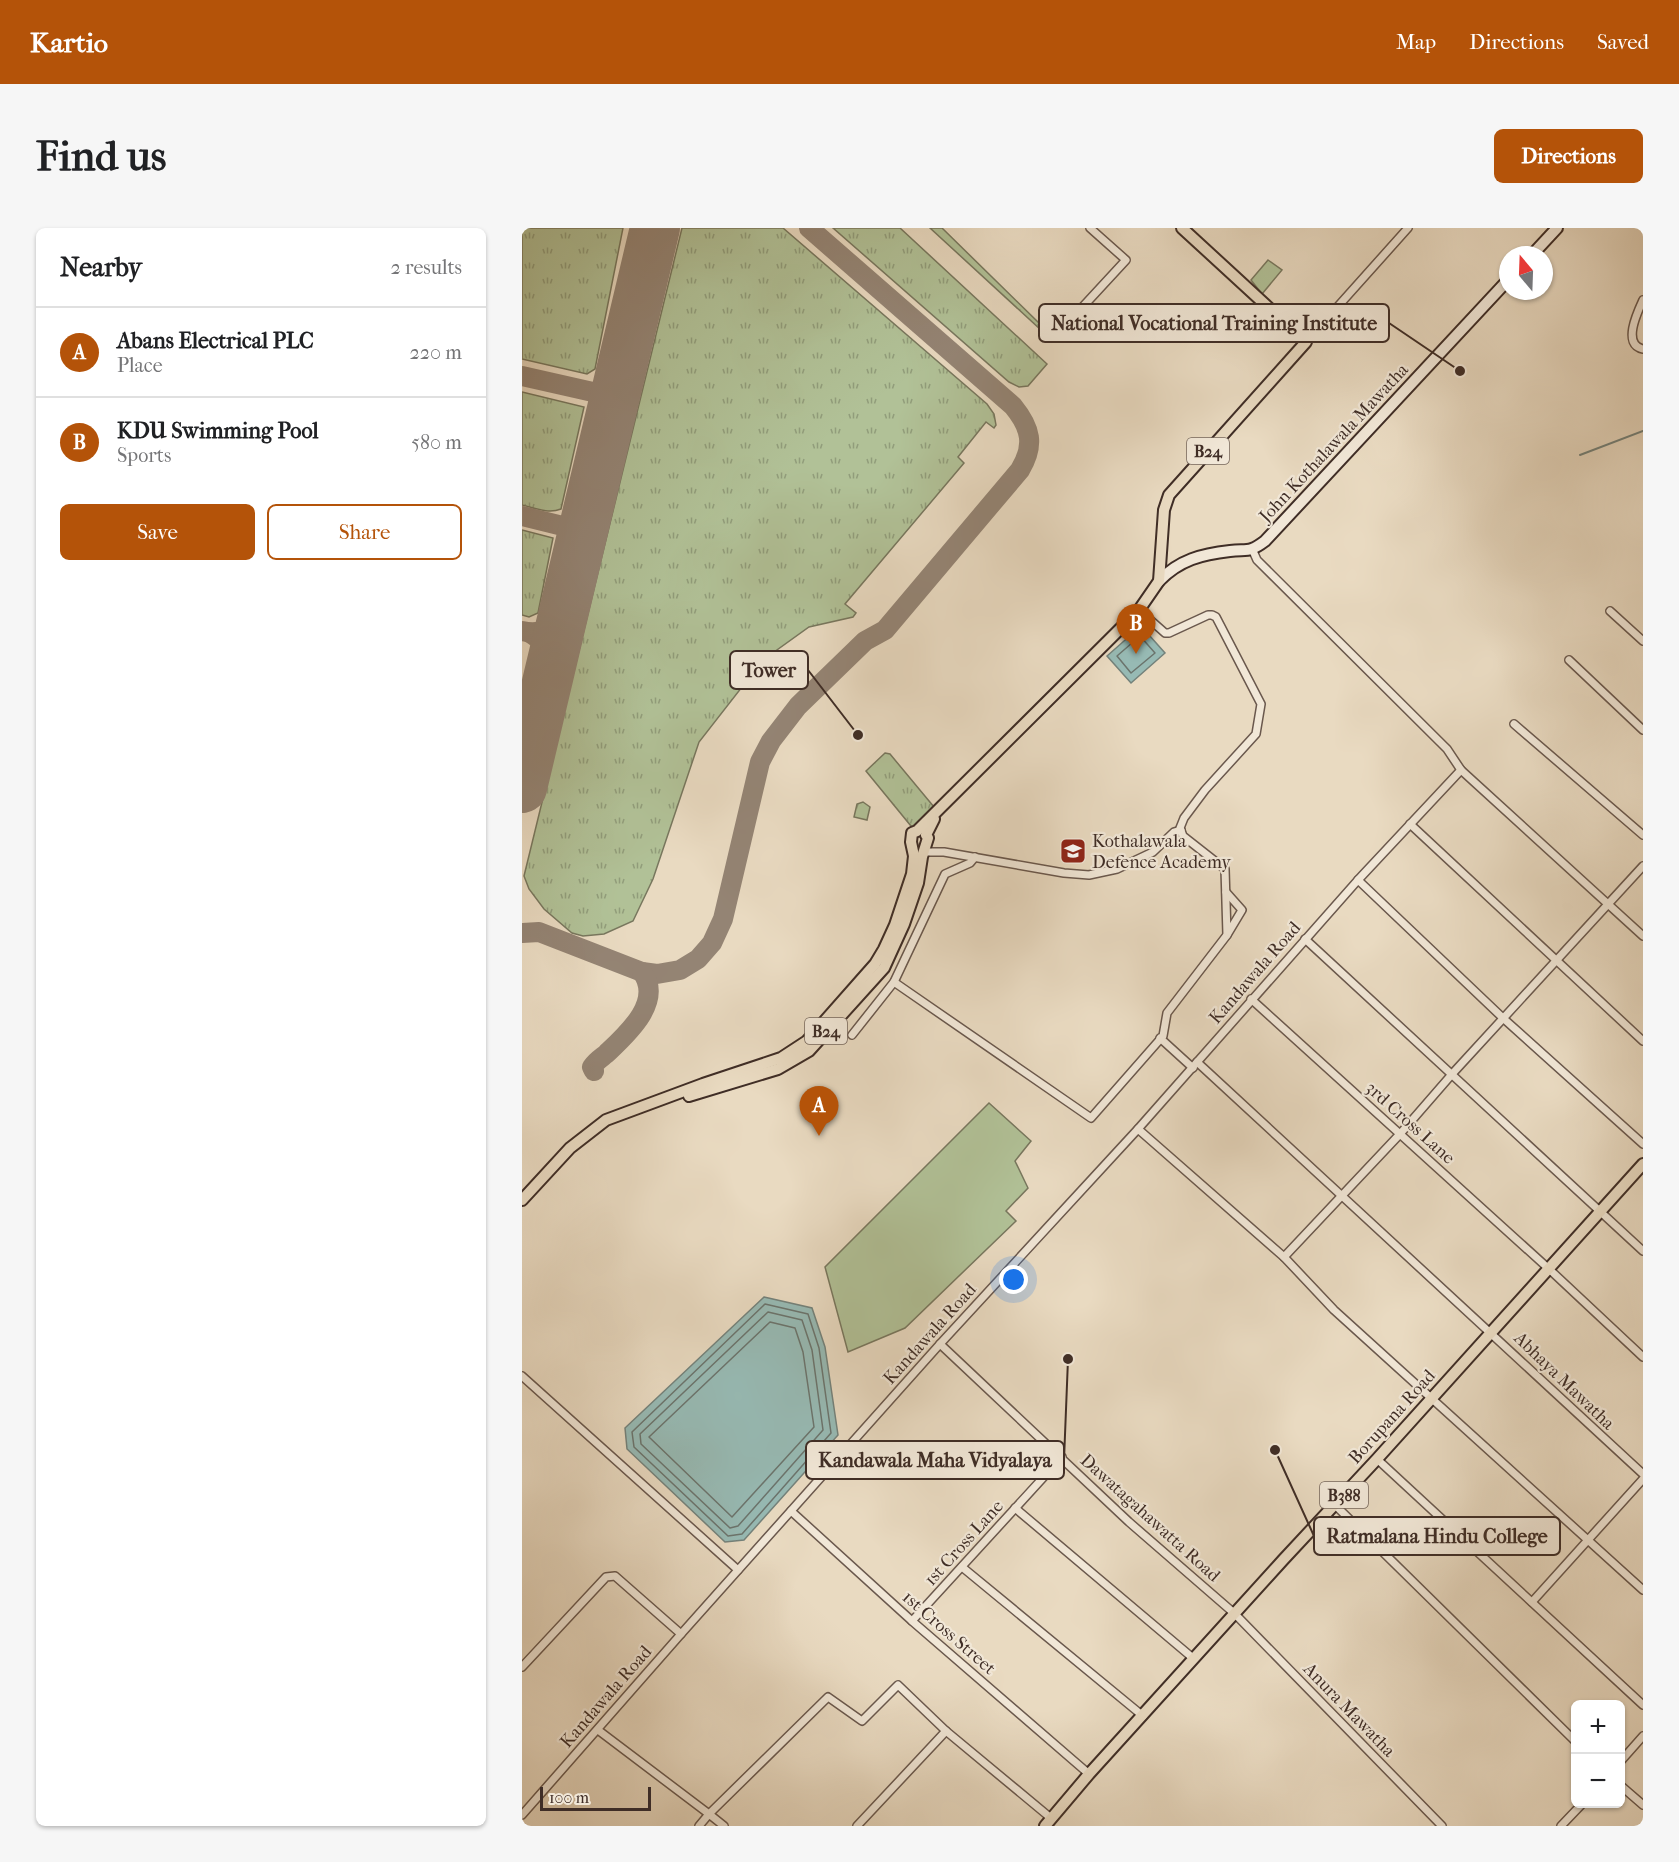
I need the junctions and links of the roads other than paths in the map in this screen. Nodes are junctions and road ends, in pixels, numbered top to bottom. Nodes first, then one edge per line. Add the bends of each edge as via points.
1 (1090, 228) edge
2 (1182, 228) edge
3 (1408, 228) edge
4 (1557, 228) edge
5 (1540, 246) edge
6 (1499, 290) edge
7 (1642, 304) edge
8 (1077, 313) dead end
9 (1306, 342) junction
10 (1643, 349) edge
11 (1253, 550) junction
12 (1159, 581) junction
13 (1139, 610) junction
14 (1610, 611) dead end
15 (1643, 641) edge
16 (1569, 660) dead end
17 (1514, 724) dead end
18 (1643, 730) edge
19 (1461, 770) junction
20 (1410, 824) junction
21 (1180, 830) junction
22 (924, 834) junction
23 (1643, 835) edge
24 (944, 852) junction
25 (920, 855) junction
26 (975, 857) junction
27 (1643, 866) edge
28 (1358, 880) junction
29 (1226, 892) junction
30 (1607, 905) junction
31 (1227, 935) junction
32 (1643, 936) edge
33 (1305, 939) junction
34 (1557, 962) junction
35 (894, 982) junction
36 (1251, 999) junction
37 (1504, 1019) junction
38 (852, 1035) dead end
39 (1160, 1038) junction
40 (1643, 1041) edge
41 (1195, 1065) junction
42 (1453, 1073) junction
43 (1138, 1129) junction
44 (1400, 1134) junction
45 (1643, 1144) edge
46 (1643, 1164) edge
47 (1341, 1195) junction
48 (522, 1200) edge
49 (1600, 1212) junction
50 (1643, 1251) edge
51 (1284, 1257) junction
52 (1549, 1269) junction
53 (1492, 1333) junction
54 (940, 1344) junction
55 (1643, 1357) edge
56 (522, 1376) edge
57 (1432, 1399) junction
58 (1062, 1457) junction
59 (1377, 1459) junction
60 (1643, 1474) edge
61 (1643, 1479) edge
62 (1335, 1505) junction
63 (1015, 1509) junction
64 (791, 1511) junction
65 (1589, 1540) junction
66 (962, 1567) junction
67 (738, 1570) junction
68 (1643, 1590) edge
69 (1532, 1602) junction
70 (1235, 1614) junction
71 (912, 1621) junction
72 (681, 1634) junction
73 (1194, 1659) junction
74 (522, 1667) edge
75 (1643, 1705) edge
76 (1143, 1716) junction
77 (598, 1730) junction
78 (946, 1731) junction
79 (1643, 1736) edge
80 (1571, 1738) edge
81 (1625, 1756) edge
82 (1089, 1774) junction
83 (1625, 1789) edge
84 (1643, 1805) edge
85 (1577, 1808) edge
86 (709, 1814) junction
87 (522, 1815) edge
88 (1049, 1822) edge
89 (699, 1826) edge
90 (724, 1826) edge
91 (857, 1826) edge
92 (1442, 1826) edge
93 (1561, 1826) edge

1 - 8 street via 1126,260
2 - 9 main road
3 - 9 street
4 - 5 street
6 - 11 street, John Kothalawala Mawatha
7 - 10 street via 1632,342
9 - 12 main road, B24 via 1169,495 1164,510
11 - 12 street via 1193,558 1174,567
11 - 19 street via 1257,560 1447,749
12 - 13 main road
13 - 21 street via 1165,633 1208,615 1216,617 1261,704 1256,734 1191,808
13 - 22 main road via 941,808
14 - 15 street
16 - 18 street
17 - 23 street
19 - 20 street, Kandawala Road
19 - 30 street
20 - 28 street, Kandawala Road
20 - 34 street
21 - 26 street via 1153,852 1103,873 1077,875
21 - 29 street via 1225,869
22 - 24 street
22 - 25 main road, B24
22 - 25 main road, B24 via 912,833 911,842
24 - 25 street
24 - 26 street
25 - 48 main road, B24 via 876,964 807,1041 781,1058 606,1120 553,1164
26 - 35 street via 945,874
27 - 30 street
28 - 33 street, Kandawala Road
28 - 37 street
29 - 31 street
29 - 31 street via 1242,910
30 - 32 street
30 - 34 street
31 - 39 street via 1167,1013
33 - 36 street, Kandawala Road
33 - 42 street
34 - 37 street
34 - 40 street
35 - 38 street
35 - 39 street via 1091,1118
36 - 41 street, Kandawala Road
36 - 44 street, 3rd Cross Lane
37 - 42 street
37 - 45 street
39 - 41 street, Abhaya Mawatha
41 - 43 street, Kandawala Road
41 - 47 street, Abhaya Mawatha
42 - 44 street
42 - 49 street
43 - 51 street
43 - 54 street, Kandawala Road
44 - 47 street
44 - 52 street, 3rd Cross Lane
46 - 49 main road, Borupana Road / B388
47 - 51 street
47 - 53 street, Abhaya Mawatha
49 - 50 street
49 - 52 main road, Borupana Road / B388
51 - 57 street via 1334,1310
52 - 53 main road, Borupana Road / B388
52 - 55 street, 3rd Cross Lane
53 - 57 main road, Borupana Road / B388
53 - 60 street, Abhaya Mawatha
54 - 58 street, Dawatagahawatta Road
54 - 64 street, Kandawala Road
56 - 67 street
57 - 59 main road, Borupana Road / B388
57 - 65 street
58 - 63 street, 1st Cross Lane
58 - 70 street, Dawatagahawatta Road via 1129,1522
59 - 62 main road, Borupana Road / B388
59 - 69 street
61 - 65 street
62 - 70 main road, Borupana Road / B388
62 - 80 street
63 - 66 street, 1st Cross Lane
63 - 73 street
64 - 67 street, Kandawala Road
64 - 71 street, 1st Cross Street
65 - 68 street
65 - 69 street
66 - 71 street, 1st Cross Lane
66 - 76 street
67 - 72 street, Kandawala Road
69 - 75 street
70 - 73 main road, Borupana Road / B388
70 - 92 street, Anura Mawatha
71 - 82 street, 1st Cross Street
72 - 74 street via 611,1575
72 - 77 street, Kandawala Road
73 - 76 main road, Borupana Road / B388
76 - 82 main road, Borupana Road / B388
77 - 86 street
77 - 87 street, Kandawala Road
78 - 86 street via 898,1685 861,1721 828,1697
78 - 88 street
78 - 91 street
79 - 81 street
82 - 88 main road, Borupana Road / B388
83 - 84 street
85 - 93 street
86 - 89 street
86 - 90 street

